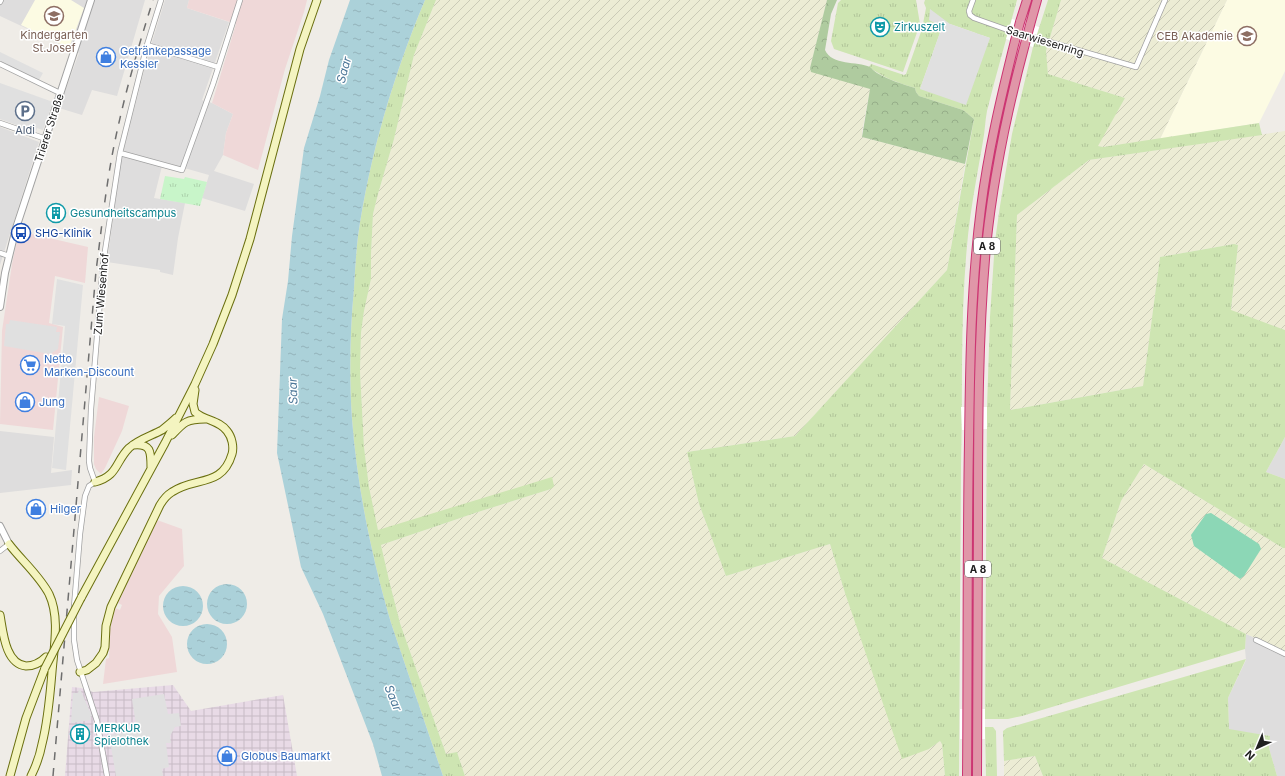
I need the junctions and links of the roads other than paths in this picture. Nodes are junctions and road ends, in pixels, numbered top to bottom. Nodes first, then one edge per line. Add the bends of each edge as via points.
1 (91, 0) edge
2 (161, 0) edge
3 (240, 0) edge
4 (317, 0) edge
5 (973, 0) edge
6 (1027, 0) edge
7 (1037, 0) edge
8 (1165, 0) edge
9 (147, 45) junction
10 (0, 64) edge
11 (218, 67) junction
12 (60, 93) junction
13 (0, 123) edge
14 (46, 139) junction
15 (120, 153) junction
16 (0, 253) edge
17 (9, 256) junction
18 (0, 308) edge
19 (195, 384) junction
20 (180, 415) junction
21 (206, 418) junction
22 (165, 443) junction
23 (133, 445) junction
24 (151, 468) junction
25 (95, 482) junction
26 (0, 526) edge
27 (9, 544) junction
28 (0, 551) edge
29 (0, 615) edge
30 (59, 640) junction
31 (1256, 640) dead end
32 (1285, 654) edge
33 (80, 672) junction
34 (10, 776) edge
35 (31, 776) edge
36 (107, 776) edge
37 (967, 776) edge
38 (977, 776) edge

1 - 12 street, Trierer Straße
2 - 9 street, Zum Wiesenhof
3 - 11 street
4 - 19 main road via 300,49 250,239 214,344
5 - 8 street, Saarwiesenring via 969,11 974,18 1136,67
6 - 37 highway, A 8, bridge via 994,130 981,209 971,318
7 - 38 highway, A 8, bridge via 1013,86 986,246 979,407
9 - 11 street
9 - 15 street, Zum Wiesenhof
10 - 12 street
11 - 15 street via 182,170
12 - 14 street, Trierer Straße
13 - 14 street
14 - 17 street, Trierer Straße
15 - 25 street, Zum Wiesenhof via 103,264 91,409 88,461
16 - 17 street
17 - 18 street, Trierer Straße
19 - 20 main road
19 - 21 main road via 194,409
20 - 22 main road
20 - 23 main road via 161,430
21 - 22 main road via 193,419 181,425
21 - 33 main road via 218,423 227,431 233,450 229,463 218,476 173,492 160,505 111,607 103,653 96,663
22 - 24 main road
23 - 24 main road via 144,445 149,449
23 - 25 main road via 111,474
24 - 30 main road, bridge
25 - 33 street via 89,486 85,496 76,585 73,624
26 - 27 street
27 - 28 street
27 - 35 main road via 49,594 56,624 45,732
29 - 30 main road, bridge via 8,652 22,665 32,666 42,661
30 - 34 main road, bridge via 26,718
31 - 32 street
33 - 36 street via 97,721

